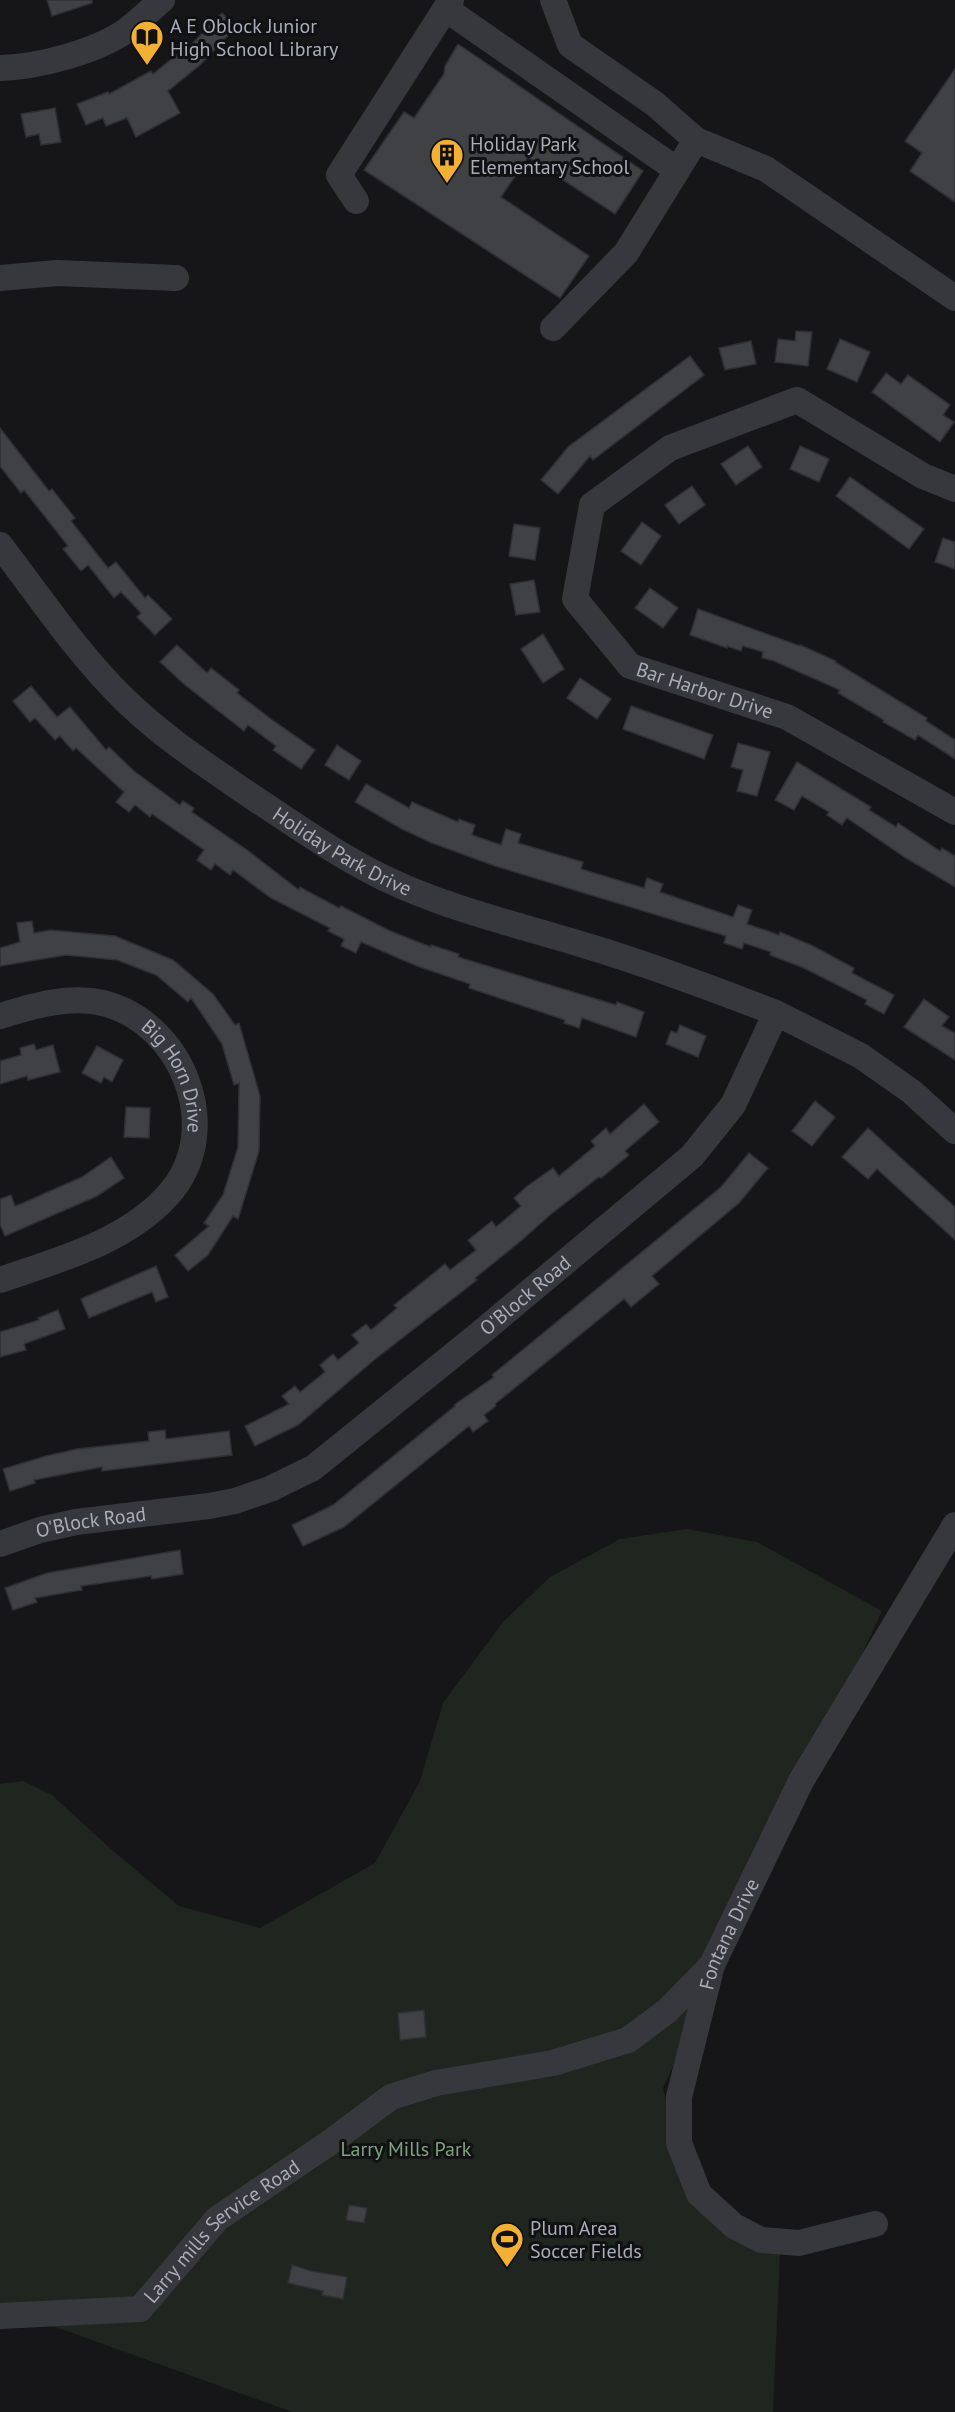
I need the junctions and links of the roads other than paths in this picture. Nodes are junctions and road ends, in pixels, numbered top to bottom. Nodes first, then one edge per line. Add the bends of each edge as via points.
1 (162, 0) edge
2 (553, 0) edge
3 (448, 4) edge
4 (0, 68) edge
5 (696, 140) junction
6 (677, 170) junction
7 (356, 201) dead end
8 (0, 278) edge
9 (176, 278) dead end
10 (955, 298) edge
11 (553, 328) dead end
12 (955, 489) edge
13 (0, 545) edge
14 (955, 812) edge
15 (776, 1013) junction
16 (0, 1016) edge
17 (955, 1131) edge
18 (0, 1280) edge
19 (955, 1524) edge
20 (0, 1544) edge
21 (712, 1965) junction
22 (876, 2224) dead end
23 (0, 2316) edge

1 - 4 street via 126,31 71,57
2 - 5 street via 570,45 656,104
3 - 6 street
3 - 7 street via 339,175
5 - 6 street
5 - 10 street via 766,169
6 - 11 street via 626,253
8 - 9 street via 57,273
12 - 14 street, Bar Harbor Drive via 923,476 797,400 670,448 592,504 575,600 630,666 787,717
13 - 15 street, Holiday Park Drive via 126,701 212,770 321,843 385,878 477,915 590,946
15 - 17 street via 861,1056 912,1092
15 - 20 street, O'Block Road via 733,1105 692,1156 313,1468 235,1501 76,1522
16 - 18 street, Big Horn Drive via 55,1002 80,1001 102,1003 139,1019 157,1034 185,1075 193,1098 195,1124 193,1149 183,1173 150,1212 103,1242
19 - 21 street, Fontana Drive via 801,1781
21 - 22 street, Fontana Drive via 679,2097 679,2143 699,2194 734,2226 761,2240 799,2243
21 - 23 street, Larry mills Service Road via 667,2011 628,2040 553,2063 436,2083 391,2097 217,2219 140,2309

